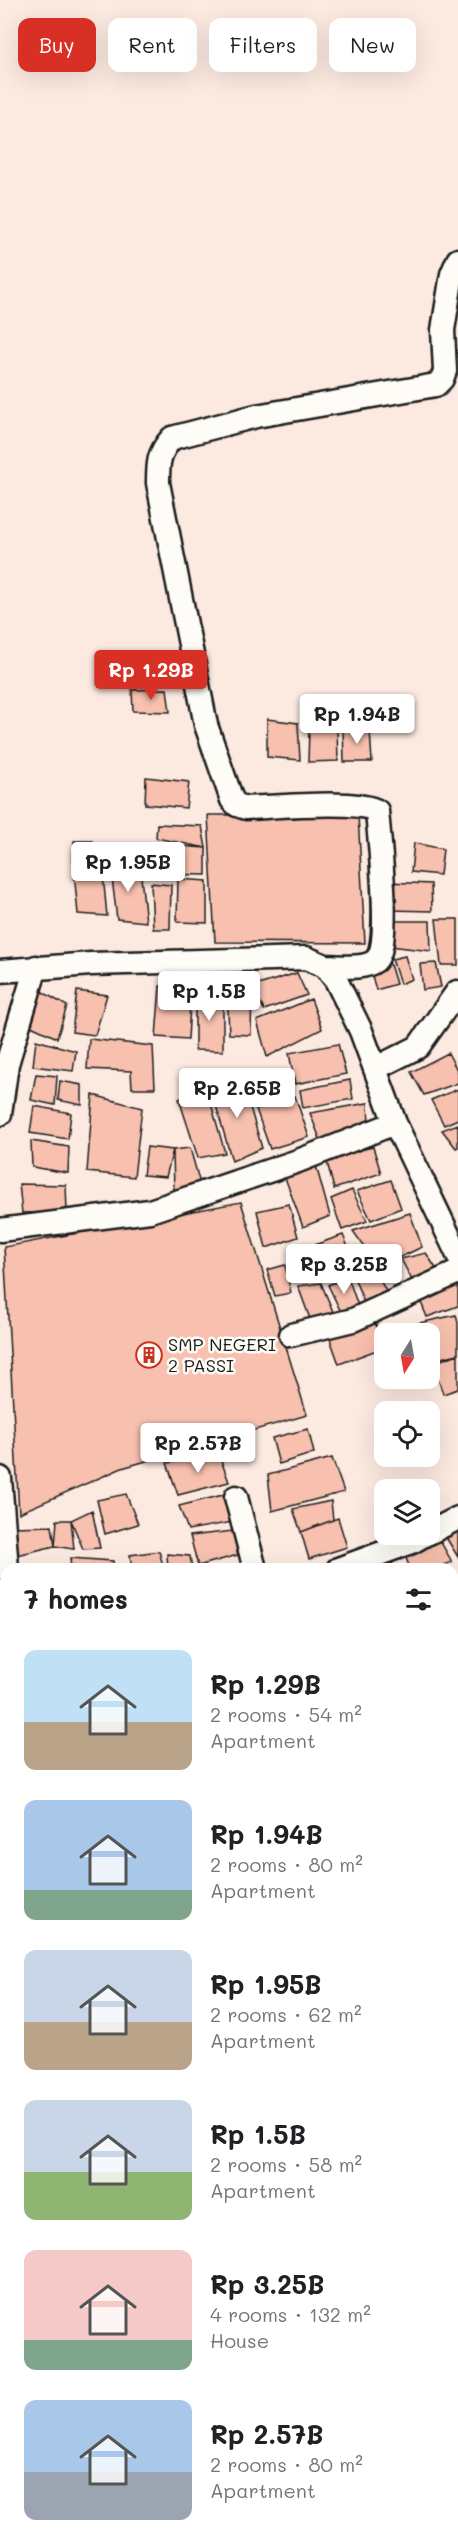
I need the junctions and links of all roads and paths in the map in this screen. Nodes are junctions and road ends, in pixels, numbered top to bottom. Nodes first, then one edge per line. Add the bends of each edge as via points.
1 (458, 260) edge
2 (325, 966) junction
3 (36, 967) junction
4 (0, 971) edge
5 (456, 992) dead end
6 (376, 1068) junction
7 (0, 1114) edge
8 (395, 1123) junction
9 (0, 1230) edge
10 (458, 1255) edge
11 (458, 1272) edge
12 (291, 1335) dead end
13 (0, 1478) edge
14 (236, 1497) dead end
15 (458, 1518) edge
16 (440, 1528) edge
17 (404, 1545) edge
18 (7, 1563) edge
19 (253, 1563) edge
20 (354, 1563) edge

1 - 2 street via 442,330 445,371 436,385 256,416 172,438 158,459 158,483 206,725 232,800 246,808 349,805 370,806 377,811 384,894 383,948 377,959 367,965
2 - 3 street via 306,958
2 - 6 street via 361,1030
3 - 4 street
3 - 7 street via 7,1064
5 - 6 street via 418,1047
6 - 8 street
8 - 9 street via 298,1161 150,1210
8 - 10 street
11 - 12 street via 352,1320
13 - 18 street
14 - 19 street
15 - 16 street
17 - 20 street

